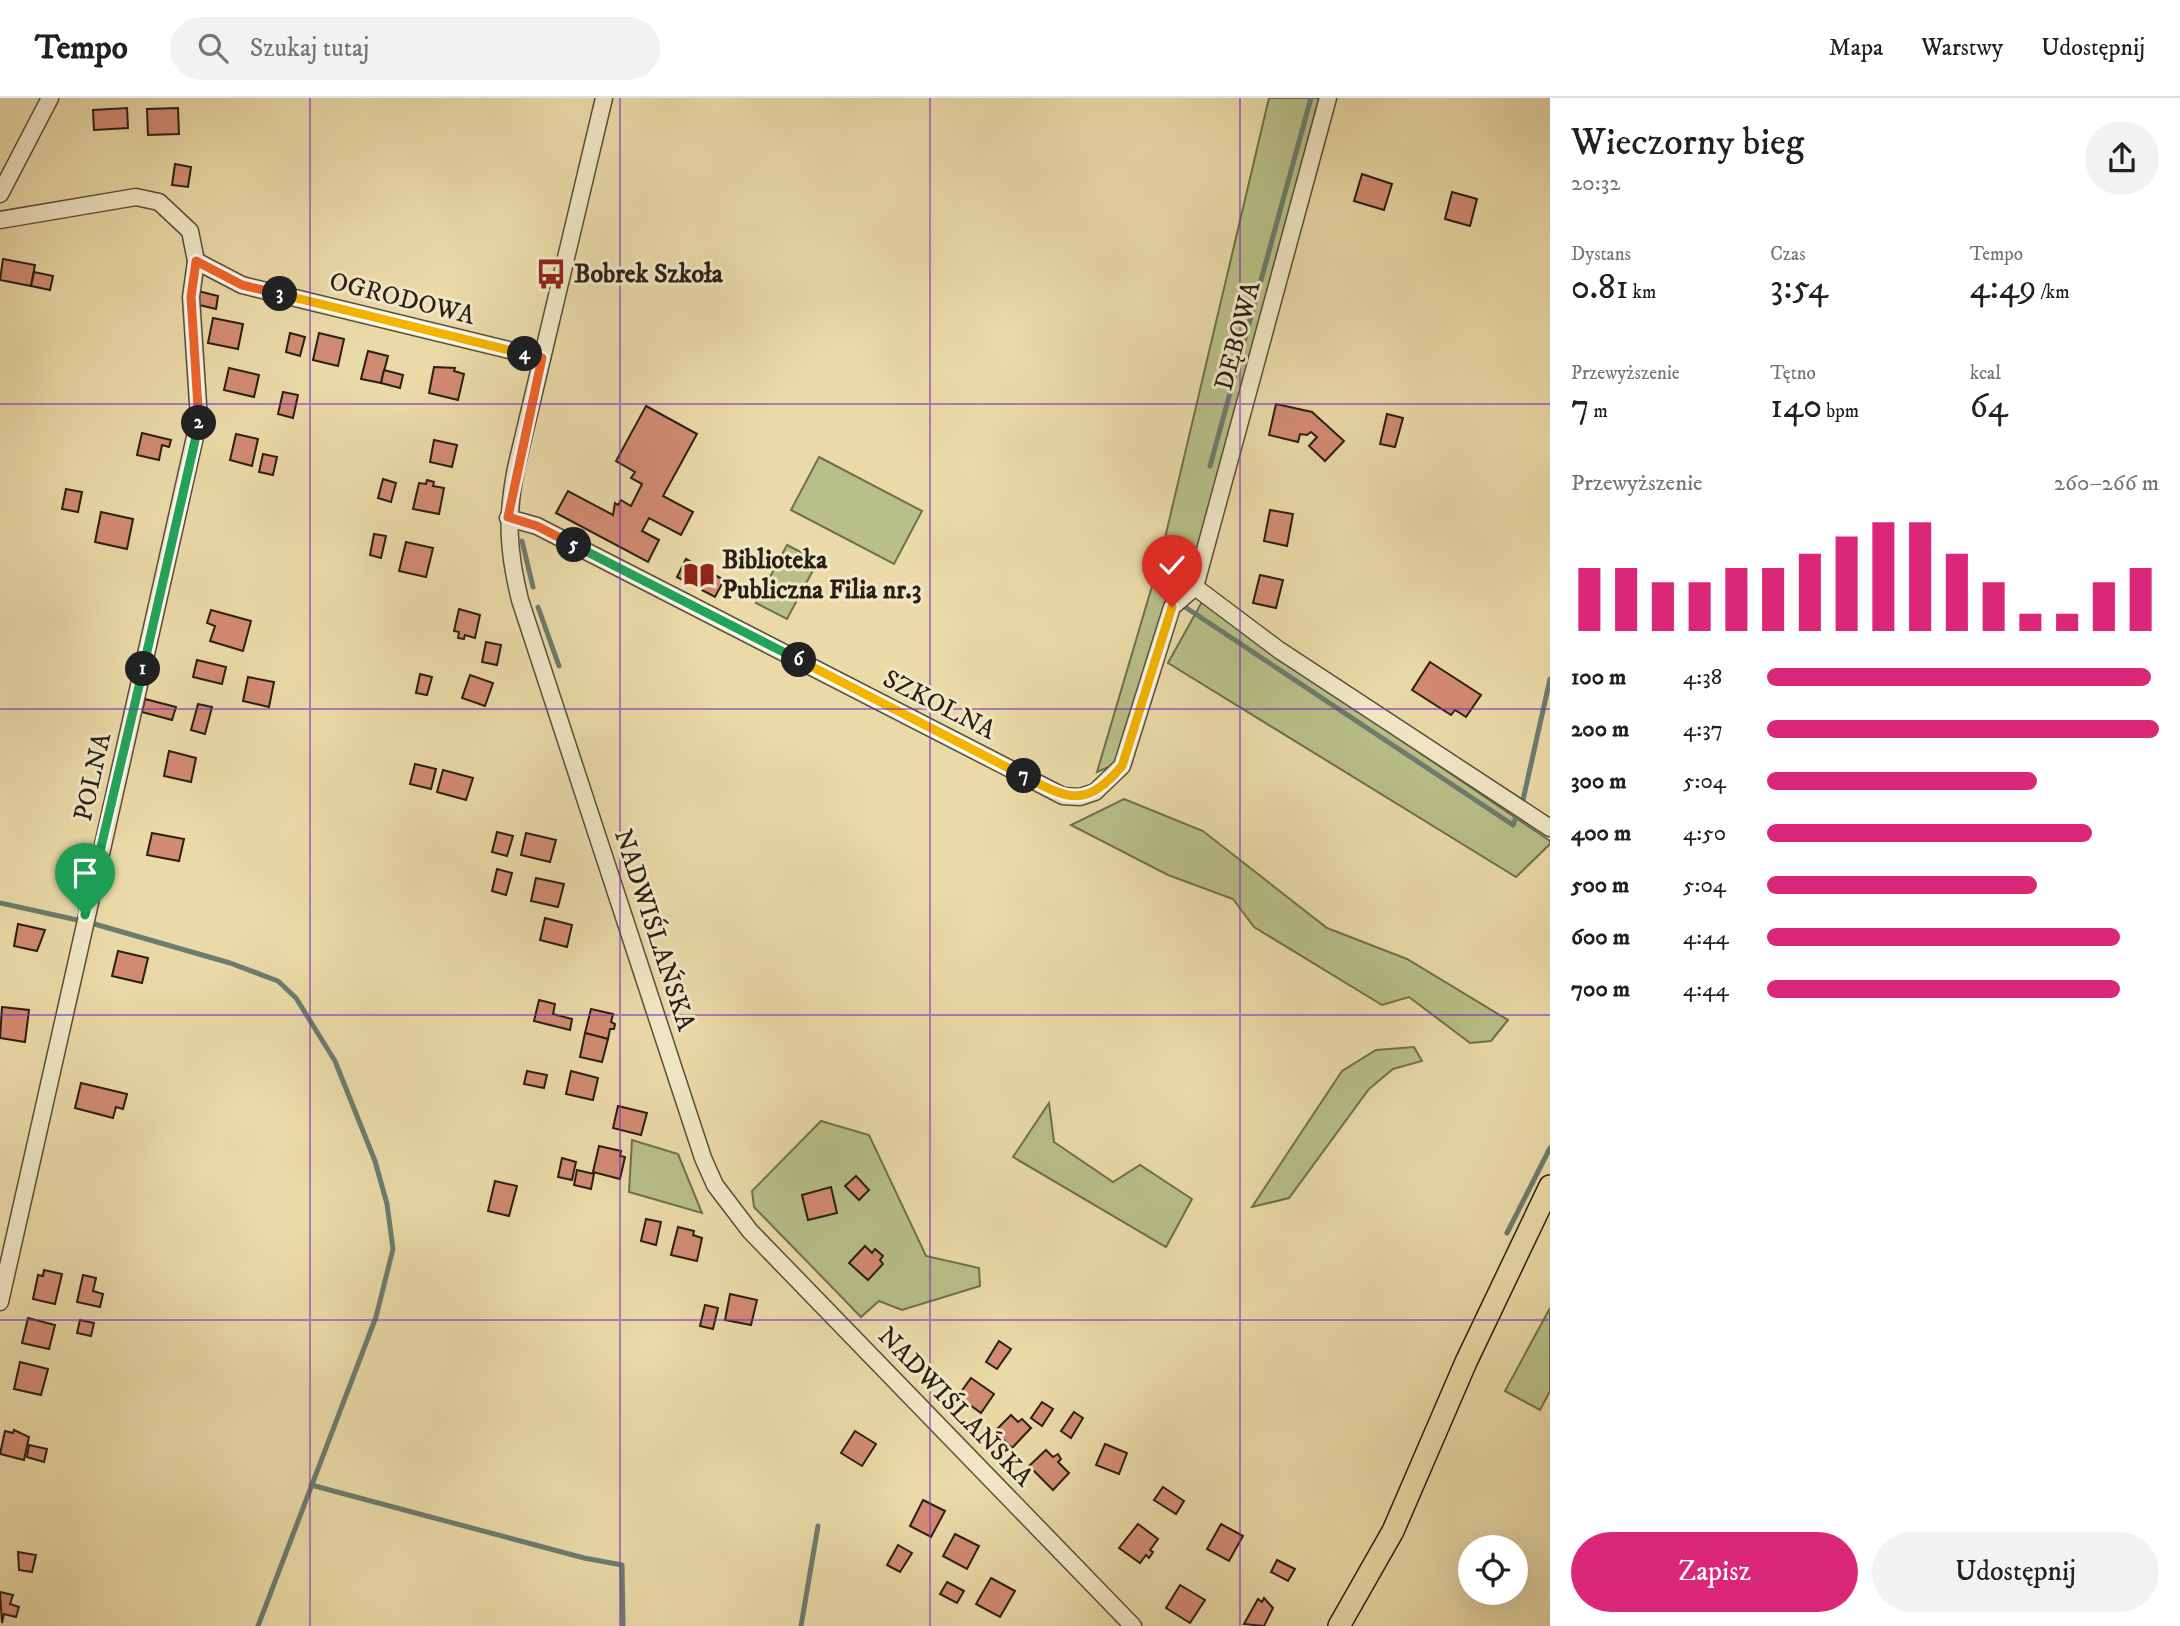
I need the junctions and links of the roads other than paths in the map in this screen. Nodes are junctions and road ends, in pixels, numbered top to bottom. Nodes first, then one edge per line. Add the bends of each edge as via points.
1 (50, 98) edge
2 (604, 98) edge
3 (1328, 98) edge
4 (0, 194) edge
5 (0, 220) edge
6 (196, 261) junction
7 (542, 358) junction
8 (508, 517) junction
9 (1195, 587) junction
10 (1550, 828) edge
11 (1550, 1186) edge
12 (0, 1302) edge
13 (1133, 1626) edge
14 (1339, 1626) edge

1 - 4 street
2 - 7 street, NADWIŚLAŃSKA
3 - 9 street, DĘBOWA
5 - 6 street via 136,197 159,202 190,231
6 - 7 street, OGRODOWA via 242,285
6 - 12 street, POLNA via 191,297 199,419
7 - 8 street, NADWIŚLAŃSKA
8 - 9 street, SZKOLNA via 537,526 1063,796 1095,792 1122,766 1172,607
8 - 13 street, NADWIŚLAŃSKA via 510,559 520,600 715,1185 751,1231
9 - 10 street via 1279,650
11 - 14 main road via 1466,1362 1393,1531

